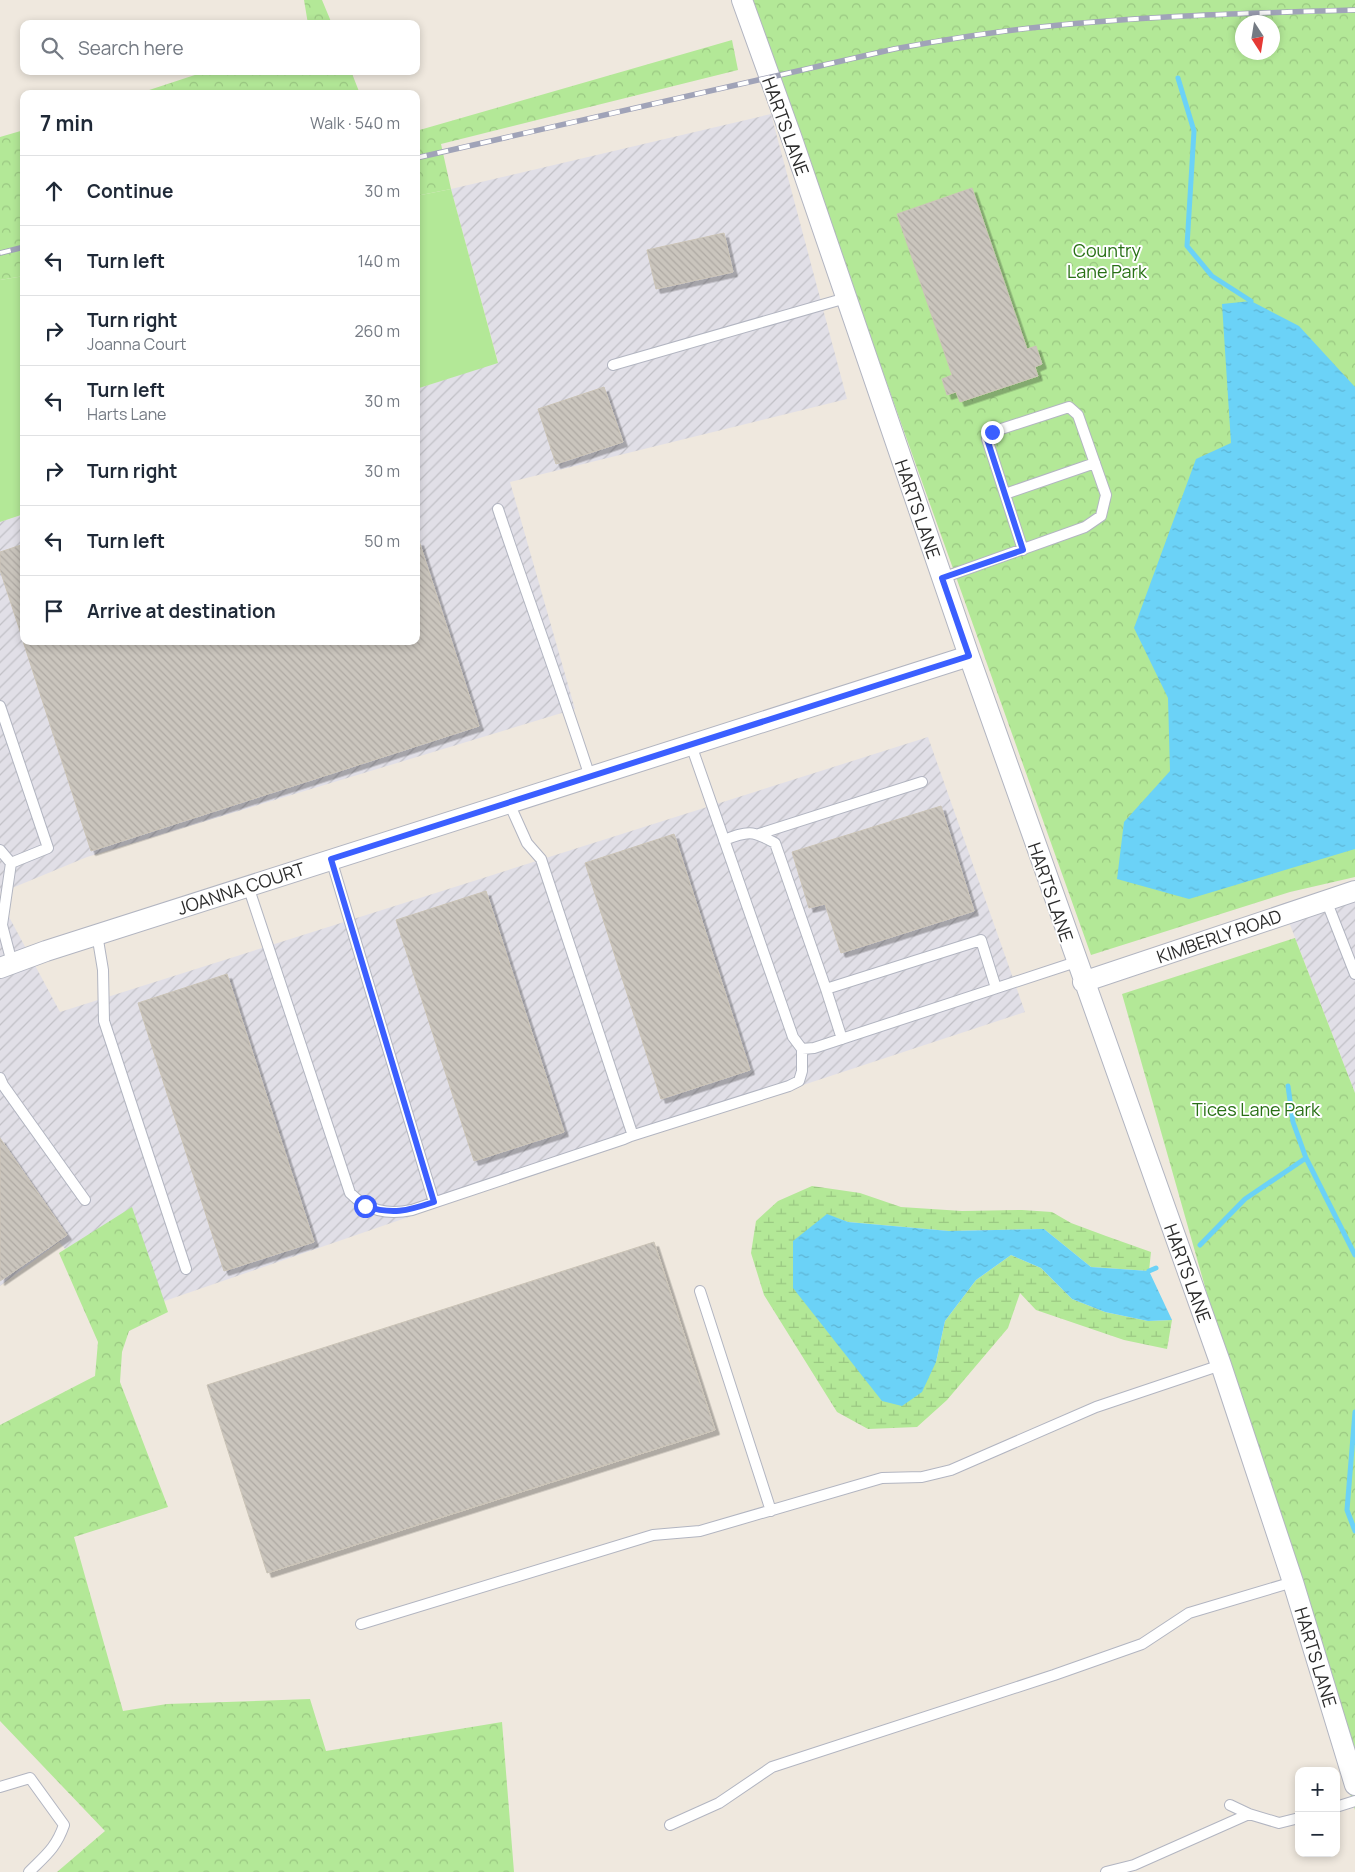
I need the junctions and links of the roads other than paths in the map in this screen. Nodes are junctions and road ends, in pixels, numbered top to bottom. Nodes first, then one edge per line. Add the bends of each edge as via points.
1 (742, 0) edge
2 (846, 298) junction
3 (613, 365) dead end
4 (1094, 463) junction
5 (1005, 494) junction
6 (498, 509) dead end
7 (1023, 550) junction
8 (942, 578) junction
9 (969, 656) junction
10 (0, 706) edge
11 (691, 745) junction
12 (590, 777) junction
13 (922, 782) dead end
14 (509, 803) junction
15 (758, 834) junction
16 (724, 840) junction
17 (0, 850) edge
18 (331, 859) junction
19 (11, 863) junction
20 (248, 886) junction
21 (1355, 891) edge
22 (1326, 900) junction
23 (97, 934) junction
24 (1076, 962) junction
25 (6, 966) edge
26 (1355, 974) edge
27 (1083, 982) junction
28 (996, 988) junction
29 (826, 989) junction
30 (842, 1039) junction
31 (802, 1049) junction
32 (0, 1078) edge
33 (630, 1136) junction
34 (85, 1200) dead end
35 (434, 1202) junction
36 (186, 1269) dead end
37 (700, 1291) dead end
38 (1221, 1365) junction
39 (771, 1511) junction
40 (1293, 1582) junction
41 (361, 1624) dead end
42 (1355, 1785) edge
43 (0, 1787) edge
44 (1355, 1801) edge
45 (1230, 1805) dead end
46 (1340, 1807) edge
47 (1249, 1814) junction
48 (1295, 1819) edge
49 (670, 1825) dead end
50 (29, 1872) edge
51 (1106, 1872) edge

1 - 2 street, HARTS LANE
2 - 3 lane
2 - 8 street, HARTS LANE
4 - 5 lane
4 - 5 lane via 1078,415 1069,407 992,432 987,439
4 - 7 lane via 1106,495 1101,516 1085,527
5 - 7 lane
6 - 12 lane
7 - 8 lane
8 - 9 street, HARTS LANE
9 - 11 street, JOANNA COURT
9 - 24 street, HARTS LANE
10 - 19 lane via 48,848
11 - 12 street, JOANNA COURT
11 - 16 lane
12 - 14 street, JOANNA COURT
13 - 15 lane
14 - 18 street, JOANNA COURT
14 - 33 lane via 527,843 541,859 632,1128
15 - 16 lane via 744,833
15 - 29 lane via 775,843
16 - 31 lane via 793,1037
17 - 19 lane
18 - 20 street, JOANNA COURT
18 - 35 lane
19 - 25 lane via 2,925
20 - 23 street, JOANNA COURT
20 - 35 lane via 350,1193 365,1206 380,1211 405,1211
21 - 22 street, KIMBERLY ROAD
22 - 26 lane
22 - 27 street, KIMBERLY ROAD
23 - 25 street, JOANNA COURT
23 - 36 lane via 103,970 104,1022
24 - 27 street, HARTS LANE
24 - 28 lane
27 - 38 street, HARTS LANE
28 - 29 lane via 980,940
28 - 30 lane
29 - 30 lane
30 - 31 lane
31 - 33 lane via 799,1081
32 - 34 lane
33 - 35 lane
37 - 39 lane
38 - 39 lane via 1096,1407 951,1470 922,1477 882,1478
38 - 40 street, HARTS LANE
39 - 41 lane via 700,1532 653,1535
40 - 42 street, HARTS LANE
40 - 49 lane via 1189,1613 1142,1644 772,1767 719,1802
43 - 50 lane via 30,1778 64,1825 53,1848
44 - 46 lane
45 - 47 lane
47 - 48 lane via 1279,1823
47 - 51 lane via 1134,1865

